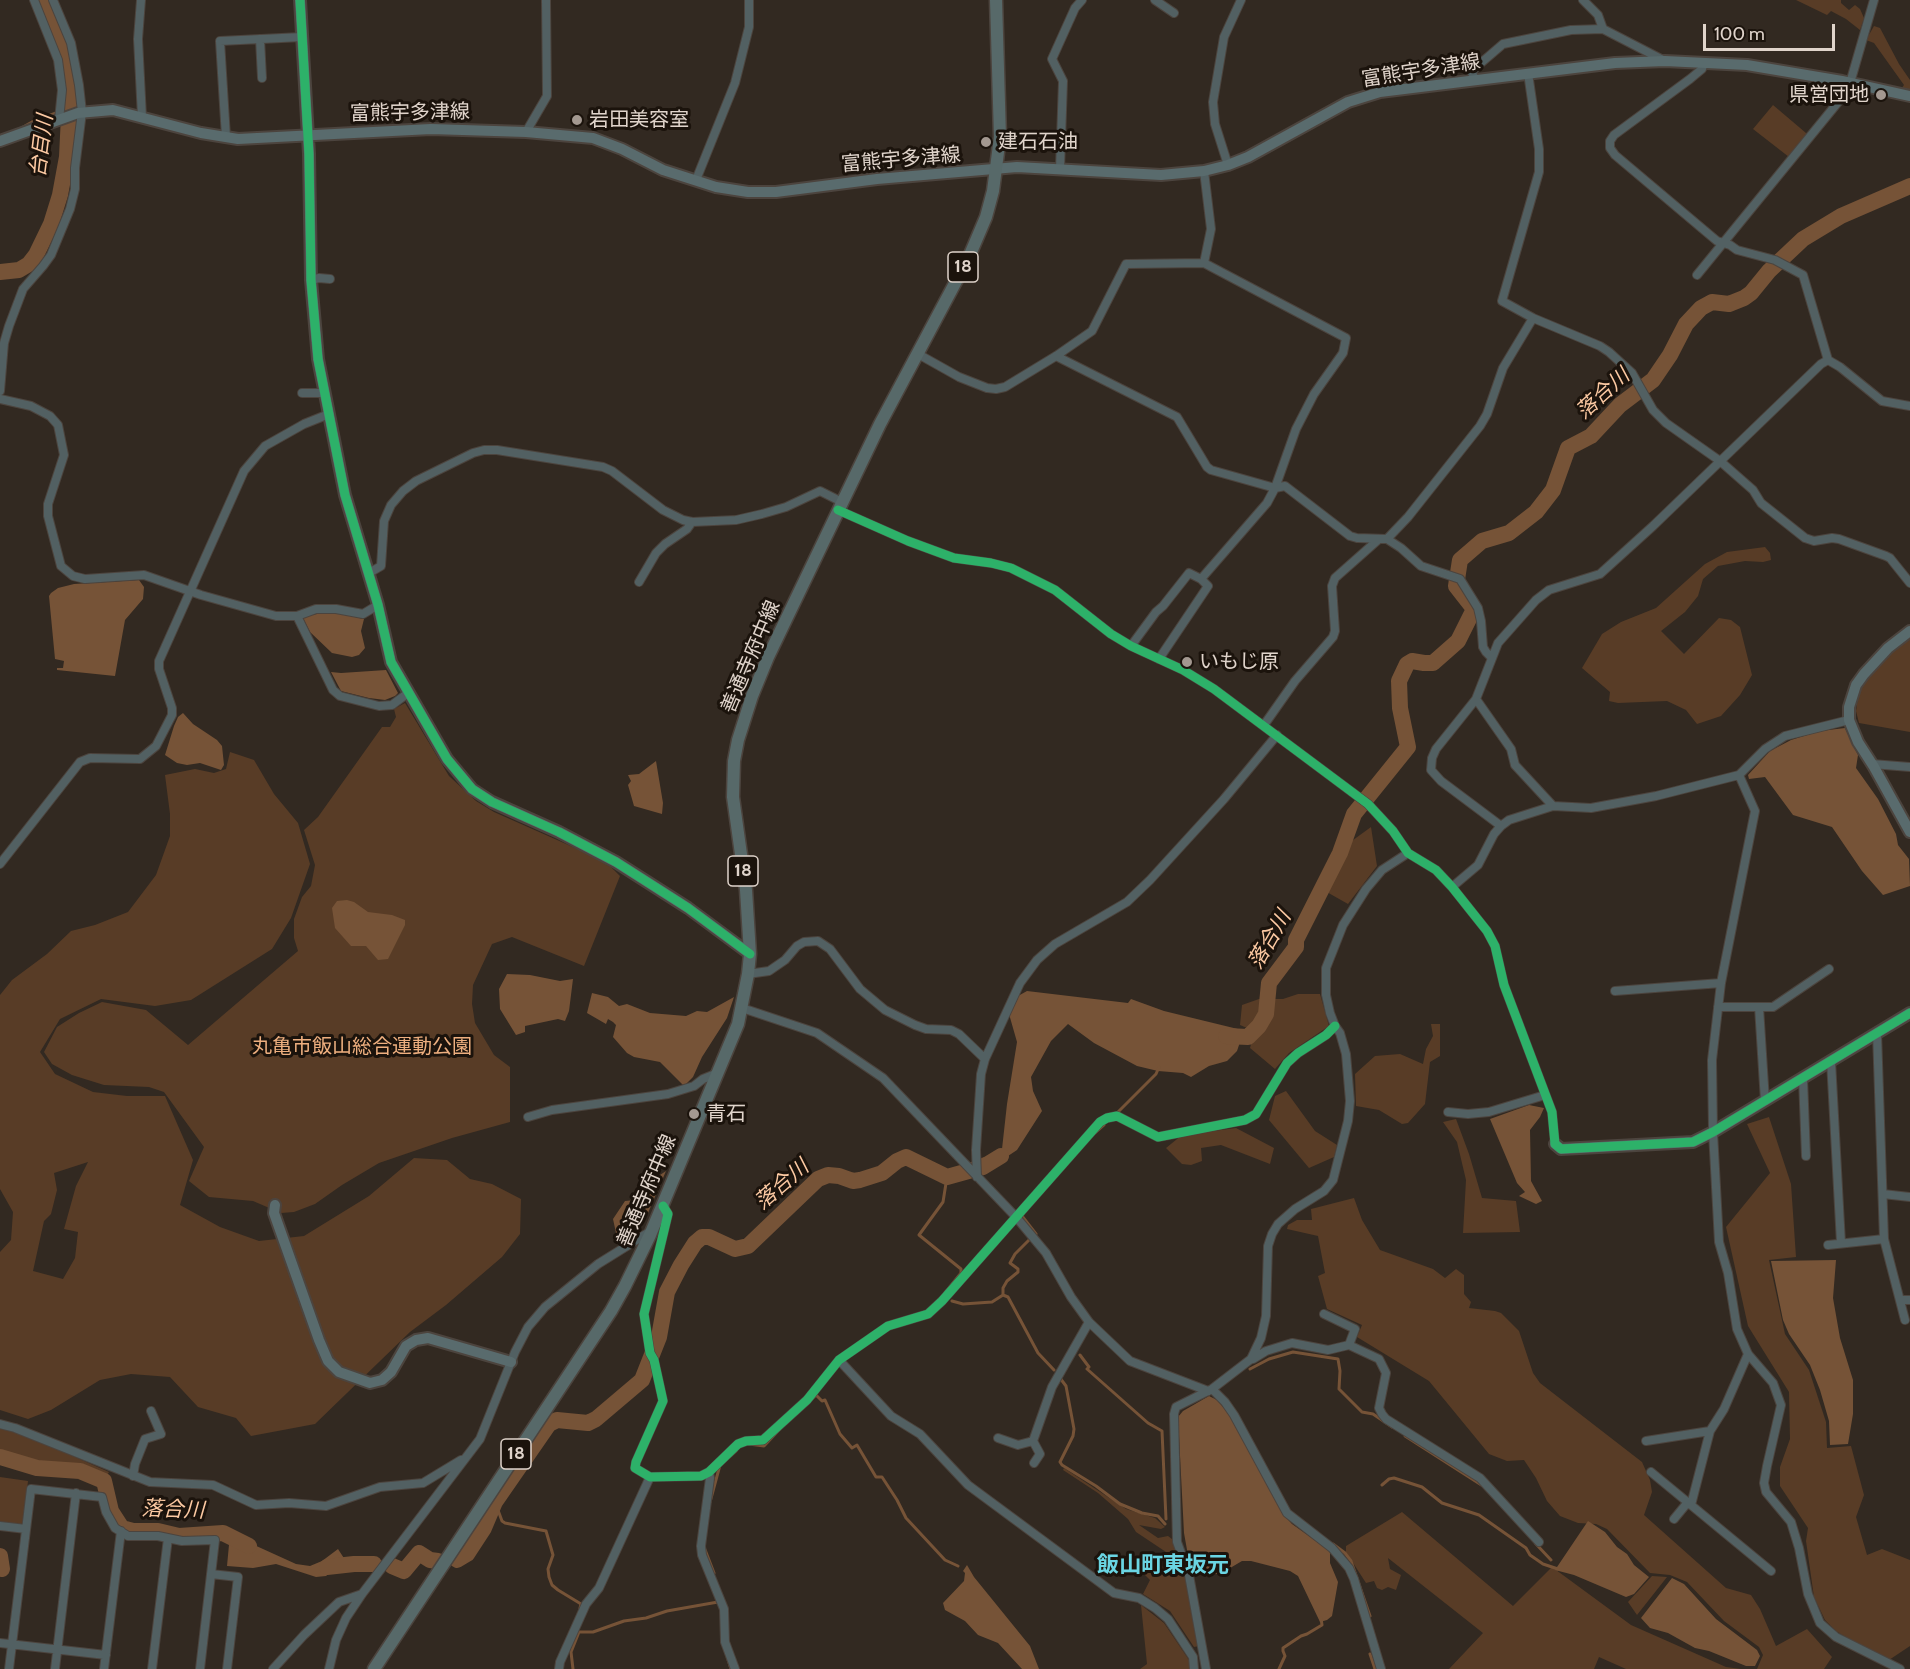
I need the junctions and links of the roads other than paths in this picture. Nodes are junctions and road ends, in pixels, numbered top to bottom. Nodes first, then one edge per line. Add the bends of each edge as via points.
1 (34, 0) edge
2 (53, 0) edge
3 (141, 0) edge
4 (300, 0) edge
5 (546, 0) edge
6 (749, 0) edge
7 (996, 0) edge
8 (1082, 0) edge
9 (1155, 0) edge
10 (1241, 0) edge
11 (1582, 0) edge
12 (1874, 0) edge
13 (1174, 13) dead end
14 (1603, 29) junction
15 (302, 37) junction
16 (260, 39) junction
17 (1665, 61) junction
18 (1704, 62) junction
19 (1528, 73) junction
20 (262, 78) dead end
21 (1475, 79) junction
22 (1851, 83) junction
23 (1910, 96) edge
24 (80, 113) junction
25 (142, 117) junction
26 (61, 120) junction
27 (526, 132) junction
28 (308, 134) junction
29 (226, 137) junction
30 (0, 141) edge
31 (1228, 165) junction
32 (997, 169) junction
33 (1060, 169) junction
34 (1204, 171) junction
35 (696, 180) junction
36 (1723, 243) junction
37 (1204, 263) junction
38 (1697, 275) dead end
39 (330, 279) dead end
40 (310, 280) junction
41 (1533, 318) junction
42 (918, 354) junction
43 (1056, 356) junction
44 (1828, 360) junction
45 (0, 392) edge
46 (302, 393) dead end
47 (325, 393) junction
48 (0, 399) edge
49 (1910, 406) edge
50 (328, 414) junction
51 (1720, 461) junction
52 (1275, 488) junction
53 (840, 506) junction
54 (692, 522) junction
55 (1383, 539) junction
56 (369, 573) junction
57 (1201, 579) junction
58 (639, 582) dead end
59 (1910, 583) edge
60 (190, 591) junction
61 (378, 605) junction
62 (297, 616) junction
63 (1910, 631) edge
64 (1131, 646) junction
65 (1492, 658) junction
66 (1159, 659) junction
67 (408, 693) junction
68 (1476, 699) junction
69 (1849, 720) junction
70 (1264, 725) junction
71 (1277, 735) junction
72 (1872, 764) junction
73 (1910, 767) edge
74 (1739, 775) junction
75 (1553, 806) junction
76 (1907, 819) edge
77 (1501, 826) junction
78 (1910, 832) edge
79 (1408, 853) junction
80 (0, 864) edge
81 (1452, 887) junction
82 (750, 954) junction
83 (1829, 969) dead end
84 (748, 974) junction
85 (1721, 983) junction
86 (1615, 991) dead end
87 (1718, 1007) junction
88 (1759, 1007) junction
89 (742, 1008) junction
90 (1910, 1013) edge
91 (1335, 1026) junction
92 (1877, 1033) junction
93 (985, 1059) junction
94 (1831, 1061) junction
95 (718, 1073) junction
96 (1803, 1078) junction
97 (1545, 1095) junction
98 (1766, 1101) junction
99 (1448, 1112) dead end
100 (528, 1117) dead end
101 (1713, 1132) junction
102 (1556, 1144) joint
103 (1806, 1156) dead end
104 (973, 1171) junction
105 (1883, 1194) junction
106 (1910, 1197) edge
107 (275, 1205) dead end
108 (663, 1206) junction
109 (1016, 1217) junction
110 (652, 1235) junction
111 (1884, 1239) junction
112 (1841, 1243) junction
113 (1828, 1245) dead end
114 (1900, 1300) junction
115 (1910, 1300) edge
116 (1324, 1314) dead end
117 (1905, 1320) dead end
118 (1089, 1322) junction
119 (1349, 1345) junction
120 (1748, 1354) junction
121 (1251, 1359) junction
122 (839, 1360) junction
123 (511, 1362) junction
124 (1210, 1390) junction
125 (152, 1411) dead end
126 (0, 1424) edge
127 (1710, 1431) junction
128 (998, 1438) dead end
129 (1033, 1441) junction
130 (1646, 1441) dead end
131 (465, 1458) junction
132 (1034, 1463) dead end
133 (709, 1472) junction
134 (1652, 1472) dead end
135 (133, 1476) junction
136 (650, 1477) junction
137 (76, 1493) junction
138 (1689, 1503) junction
139 (1674, 1519) dead end
140 (0, 1526) edge
141 (26, 1529) junction
142 (121, 1532) junction
143 (168, 1538) junction
144 (1539, 1542) dead end
145 (1771, 1571) dead end
146 (211, 1574) junction
147 (362, 1594) junction
148 (0, 1643) edge
149 (12, 1644) junction
150 (57, 1650) junction
151 (106, 1655) junction
152 (9, 1669) edge
153 (55, 1669) edge
154 (104, 1669) edge
155 (152, 1669) edge
156 (200, 1669) edge
157 (227, 1669) edge
158 (273, 1669) edge
159 (329, 1669) edge
160 (374, 1669) edge
161 (559, 1669) edge
162 (735, 1669) edge
163 (1194, 1669) edge
164 (1206, 1669) edge
165 (1381, 1669) edge
166 (1900, 1669) edge

1 - 26 street via 58,60
2 - 24 street via 73,52
3 - 25 street via 138,39
4 - 15 street
5 - 27 street via 547,96
6 - 35 street via 749,27 735,83
7 - 32 main road, 善通寺府中線 / 18 via 1000,124
8 - 33 street via 1052,59 1063,81
9 - 13 street
10 - 31 street via 1224,37 1213,102 1215,124
11 - 14 street via 1598,15
12 - 22 street
14 - 17 street
14 - 21 street via 1562,31 1503,44 1475,68
15 - 16 street
15 - 28 street
16 - 20 street
16 - 29 street via 220,41
17 - 18 street, 富熊宇多津線
17 - 19 street, 富熊宇多津線
18 - 22 street, 富熊宇多津線
18 - 36 street via 1702,69 1610,141 1611,148 1624,162
19 - 21 street, 富熊宇多津線
19 - 41 street via 1539,172 1502,302
21 - 31 street, 富熊宇多津線 via 1380,92 1348,102
22 - 23 street, 富熊宇多津線
22 - 36 street via 1843,98
24 - 25 street, 富熊宇多津線 via 113,110
24 - 26 street, 富熊宇多津線
24 - 45 street via 74,199 51,255 23,289 12,317 4,342
25 - 29 street, 富熊宇多津線
26 - 30 street, 富熊宇多津線
27 - 28 street, 富熊宇多津線 via 431,129
27 - 35 street, 富熊宇多津線 via 593,138 663,170
28 - 29 street, 富熊宇多津線
28 - 40 street
31 - 34 street, 富熊宇多津線
32 - 33 street, 富熊宇多津線
32 - 35 street, 富熊宇多津線 via 776,192 748,192
32 - 42 main road, 善通寺府中線 / 18 via 979,235
33 - 34 street, 富熊宇多津線 via 1161,175
34 - 37 street via 1211,230
36 - 38 street
36 - 44 street via 1779,262 1803,275
37 - 43 street via 1125,264 1092,331
37 - 52 street via 1346,338 1342,353 1296,429
39 - 40 street
40 - 47 street
41 - 51 street via 1609,352 1632,373 1653,411
41 - 55 street via 1503,368 1480,426 1408,517
42 - 43 street via 959,377 996,389
42 - 53 main road, 善通寺府中線 / 18
43 - 52 street via 1177,417 1211,471
44 - 49 street via 1882,401
44 - 51 street
46 - 47 street
47 - 50 street
48 - 60 street via 31,406 58,425 64,455 48,504 48,516 61,566 73,576 85,579 144,575
50 - 56 street via 345,495
50 - 60 street via 265,446 244,471
51 - 59 street via 1753,490 1761,503 1805,537 1814,541 1839,539 1886,556
51 - 65 street via 1600,574 1549,590 1536,600 1498,643
52 - 55 street via 1285,486 1350,536
52 - 57 street via 1267,503
53 - 54 street via 820,491 762,514 736,520
53 - 64 street via 908,541 954,558 1011,568 1054,590
53 - 82 main road, 善通寺府中線 / 18 via 761,673 748,705 734,761 734,808
54 - 56 street via 663,510 603,467 484,450 416,481 403,491 384,521 381,566
54 - 58 street via 656,553
55 - 65 street via 1421,566 1457,578 1478,608 1484,647
55 - 70 street via 1335,578 1333,637
56 - 61 street
57 - 64 street via 1189,573
57 - 66 street via 1208,586
60 - 62 street via 276,615
60 - 80 street via 159,661 172,715 156,746 140,759 90,758 80,762
61 - 62 street via 363,614 316,609
61 - 67 street via 391,662
62 - 67 street via 333,690 340,696 379,706 392,705
63 - 69 street via 1864,674 1851,698
64 - 66 street
65 - 68 street
66 - 70 street via 1183,670
67 - 82 street via 447,759 472,789 616,862
68 - 75 street via 1511,749 1515,765
68 - 77 street via 1436,749 1431,770 1441,782
69 - 72 street
69 - 74 street via 1785,736 1765,749
70 - 71 street
71 - 79 street via 1368,804
71 - 93 street via 1224,799 1127,902 1055,944 1037,960 1020,983
72 - 73 street
72 - 76 street
74 - 75 street via 1591,808
74 - 85 street via 1755,811
75 - 77 street
76 - 78 street
77 - 81 street via 1478,865
79 - 81 street via 1436,870
79 - 91 street via 1373,879 1343,925 1326,968 1326,995
81 - 97 street via 1495,946 1504,985
82 - 84 main road, 善通寺府中線 / 18
83 - 88 street via 1773,1008
84 - 89 main road, 善通寺府中線 / 18
84 - 93 street via 769,971 797,946 818,941 830,949 860,989 885,1010 926,1029 951,1030
85 - 86 street
85 - 87 street
87 - 88 street
87 - 101 street via 1712,1060
88 - 98 street
89 - 95 main road, 善通寺府中線 / 18
89 - 104 street via 817,1033 883,1078
90 - 92 street
91 - 109 street via 1287,1063 1256,1114 1245,1120 1158,1137 1117,1116 1100,1122
91 - 121 street via 1346,1054 1348,1121 1333,1180 1278,1224 1272,1234 1268,1246 1266,1316
92 - 94 street
92 - 105 street
93 - 104 street
94 - 96 street
94 - 112 street
95 - 100 street via 668,1094 552,1110
95 - 108 main road, 善通寺府中線 / 18
96 - 98 street
96 - 103 street
97 - 99 street via 1489,1112
97 - 102 street via 1552,1112
98 - 101 street
101 - 102 street via 1693,1142 1561,1149
101 - 120 street via 1719,1242 1737,1329
104 - 109 street
105 - 106 street
105 - 111 street
107 - 123 street via 274,1213 319,1340 328,1361 339,1372 370,1383 382,1380 406,1346 429,1338
108 - 110 main road, 善通寺府中線 / 18
108 - 136 street via 668,1214 644,1314 663,1401 635,1468
109 - 118 street via 1046,1253
109 - 122 street via 928,1314 888,1326
110 - 123 street via 598,1264 545,1307 528,1327
110 - 160 main road, 善通寺府中線 / 18 via 611,1311
111 - 112 street
111 - 114 street
112 - 113 street
114 - 115 street
114 - 117 street
116 - 119 street via 1355,1329
118 - 124 street via 1130,1361
118 - 129 street via 1052,1387
119 - 121 street via 1328,1350 1292,1343
119 - 144 street via 1384,1365 1379,1408 1386,1419 1480,1478
120 - 127 street via 1724,1410
120 - 166 street via 1773,1383 1781,1405 1764,1483 1766,1492 1791,1522 1808,1594 1820,1623 1836,1637
121 - 124 street
122 - 133 street via 807,1400 764,1440 738,1444
122 - 163 street via 891,1416 920,1434 968,1485 1102,1586 1139,1598 1167,1619 1193,1657
123 - 131 street via 480,1439
124 - 164 street via 1176,1407 1174,1414 1177,1542 1189,1575
124 - 165 street via 1225,1401 1234,1415 1287,1513 1332,1548 1349,1568
125 - 135 street via 161,1434 146,1440
126 - 135 street
127 - 130 street
127 - 138 street
128 - 129 street via 1018,1445
129 - 132 street via 1040,1454
131 - 135 street via 423,1483 380,1487 326,1506 256,1505 213,1485 160,1483
131 - 147 street
133 - 136 street via 701,1476
133 - 162 street via 702,1555 724,1609 725,1642
134 - 138 street
136 - 161 street via 599,1588 586,1605
137 - 141 street via 31,1489
137 - 142 street via 102,1497 106,1512
137 - 150 street
138 - 139 street
138 - 145 street
140 - 141 street
141 - 149 street
142 - 143 street via 128,1536
142 - 151 street
143 - 146 street via 215,1540
143 - 155 street
146 - 156 street
146 - 157 street via 238,1577
147 - 158 street via 339,1602
147 - 159 street via 336,1640
148 - 149 street
149 - 150 street
149 - 152 street
150 - 151 street
150 - 153 street
151 - 154 street

